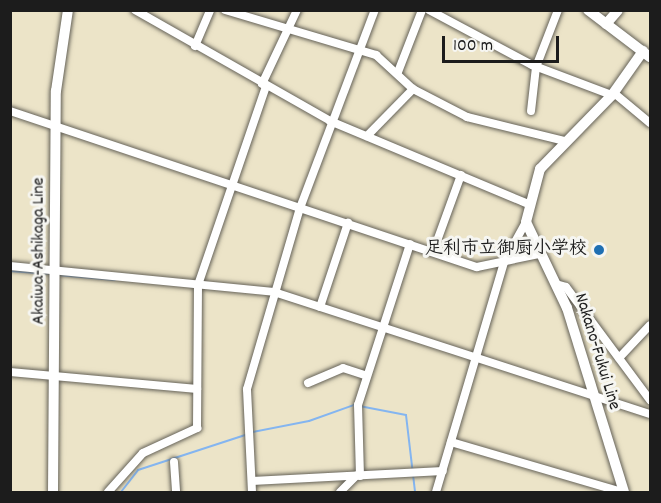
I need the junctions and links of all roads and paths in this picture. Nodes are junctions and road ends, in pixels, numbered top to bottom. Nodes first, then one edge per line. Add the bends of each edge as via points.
1 (68, 10) edge
2 (135, 10) edge
3 (210, 10) edge
4 (225, 10) edge
5 (297, 10) edge
6 (375, 10) edge
7 (422, 10) edge
8 (429, 10) edge
9 (558, 10) edge
10 (588, 10) edge
11 (616, 12) edge
12 (606, 24) junction
13 (289, 30) junction
14 (195, 46) junction
15 (359, 53) junction
16 (647, 54) edge
17 (536, 67) junction
18 (398, 72) junction
19 (264, 85) junction
20 (413, 88) junction
21 (613, 94) junction
22 (10, 111) edge
23 (531, 111) dead end
24 (330, 121) junction
25 (651, 123) edge
26 (56, 125) junction
27 (367, 135) junction
28 (565, 141) junction
29 (461, 175) junction
30 (232, 185) junction
31 (528, 204) junction
32 (300, 208) junction
33 (526, 222) junction
34 (348, 223) junction
35 (411, 244) junction
36 (433, 252) junction
37 (539, 254) junction
38 (504, 262) junction
39 (10, 266) edge
40 (56, 271) junction
41 (556, 284) junction
42 (198, 285) junction
43 (274, 292) junction
44 (320, 307) junction
45 (651, 325) edge
46 (384, 327) junction
47 (476, 358) junction
48 (619, 358) junction
49 (10, 372) edge
50 (56, 376) junction
51 (367, 376) junction
52 (308, 383) dead end
53 (197, 389) junction
54 (591, 396) junction
55 (651, 400) edge
56 (651, 414) edge
57 (451, 442) junction
58 (174, 462) dead end
59 (443, 471) junction
60 (358, 476) junction
61 (252, 481) junction
62 (587, 482) junction
63 (53, 492) edge
64 (108, 492) edge
65 (176, 492) edge
66 (252, 492) edge
67 (340, 492) edge
68 (436, 492) edge
69 (584, 492) edge
70 (623, 492) edge

1 - 26 main road, Akaiwa-Ashikaga Line via 58,66
2 - 14 street
3 - 14 street
4 - 13 street
5 - 13 street
6 - 15 street
7 - 18 street
8 - 17 street
9 - 17 street
10 - 12 main road
11 - 12 main road
12 - 16 main road
13 - 15 street
13 - 19 street
14 - 19 street
15 - 18 street via 376,55
15 - 24 street
16 - 21 main road, Nakano-Fukui Line
17 - 21 street
17 - 23 street
18 - 20 street
19 - 24 street
19 - 30 street
20 - 27 street
20 - 28 street via 485,123
21 - 25 street
21 - 28 main road, Nakano-Fukui Line
22 - 26 street
24 - 27 street
24 - 32 street
26 - 30 street
26 - 40 main road, Akaiwa-Ashikaga Line
27 - 29 street
28 - 31 main road, Nakano-Fukui Line via 540,169
29 - 31 street
29 - 36 street
30 - 32 street
30 - 42 street
31 - 33 main road, Nakano-Fukui Line
32 - 34 street
32 - 43 street
33 - 37 main road, Nakano-Fukui Line
33 - 38 street
34 - 35 street
34 - 44 street
35 - 36 street
35 - 46 street
36 - 38 street via 477,267
37 - 38 street
37 - 41 main road, Nakano-Fukui Line
38 - 47 street
39 - 40 street
40 - 42 street
40 - 50 main road, Akaiwa-Ashikaga Line
41 - 48 street via 566,287
41 - 54 main road, Nakano-Fukui Line
42 - 43 street
42 - 53 street
43 - 44 street
43 - 61 street via 247,389
44 - 46 street
45 - 48 street
46 - 47 street
46 - 51 street
47 - 54 street
47 - 57 street
48 - 55 street
49 - 50 street
50 - 53 street
50 - 63 main road, Akaiwa-Ashikaga Line
51 - 52 street via 343,368
51 - 60 street via 358,405
53 - 64 street via 197,428 143,453
54 - 56 street
54 - 70 main road, Nakano-Fukui Line
57 - 59 street
57 - 62 street
58 - 65 street
59 - 60 street
59 - 68 street
60 - 61 street
60 - 67 street
61 - 66 street
62 - 69 street
62 - 70 street

